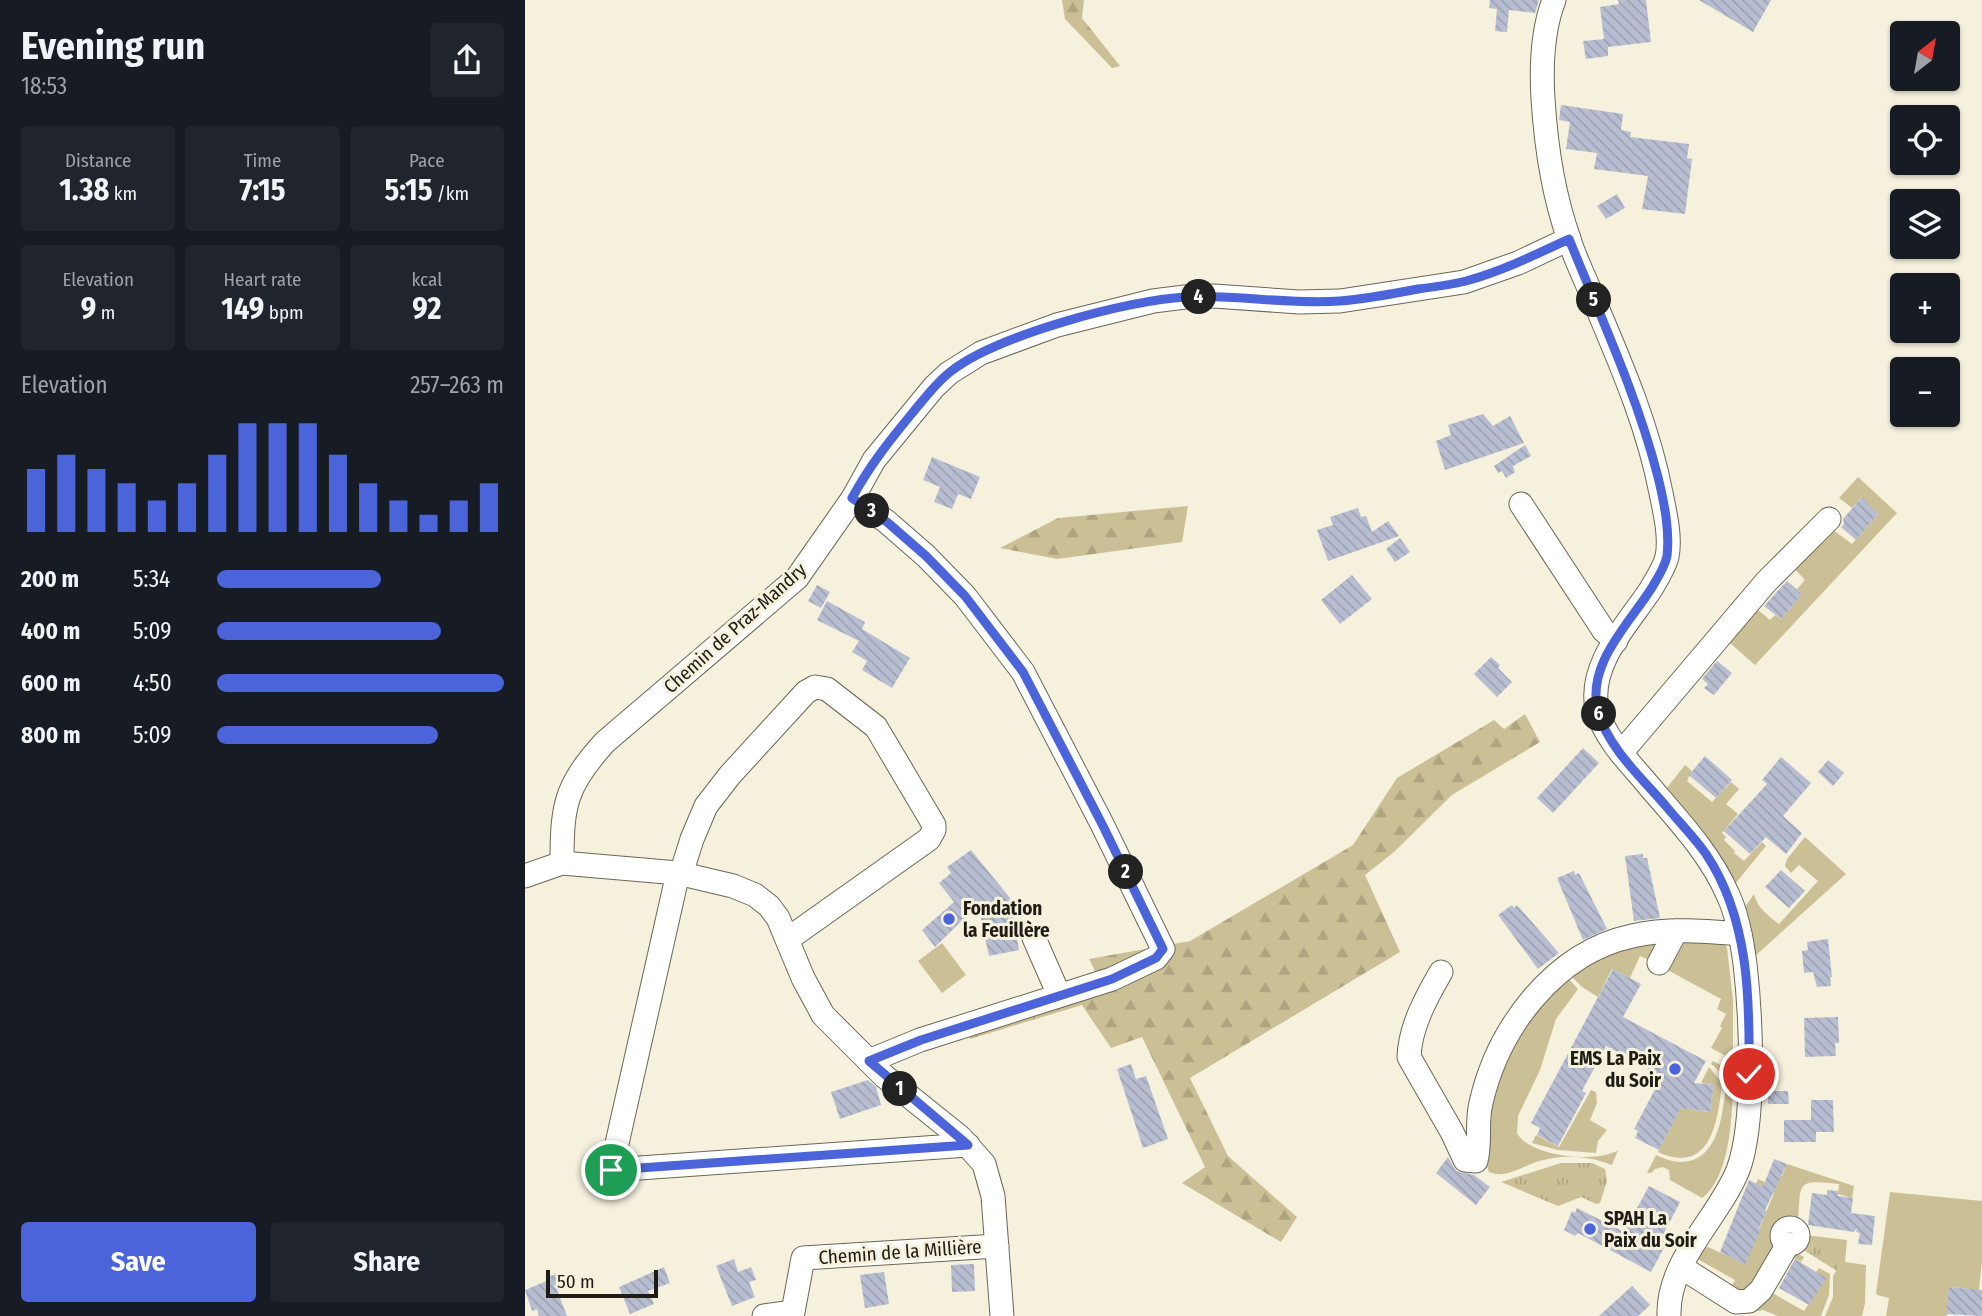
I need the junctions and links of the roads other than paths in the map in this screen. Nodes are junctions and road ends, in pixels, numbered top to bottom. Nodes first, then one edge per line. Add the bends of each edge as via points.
1 (1554, 0) edge
2 (1569, 239) junction
3 (852, 498) junction
4 (1521, 504) dead end
5 (1829, 519) dead end
6 (1616, 642) junction
7 (1621, 753) junction
8 (562, 863) junction
9 (679, 874) junction
10 (525, 876) edge
11 (1676, 931) junction
12 (1739, 934) junction
13 (1034, 937) dead end
14 (787, 939) junction
15 (1659, 963) dead end
16 (1441, 972) dead end
17 (1059, 995) junction
18 (869, 1061) junction
19 (968, 1145) junction
20 (1787, 1244) dead end
21 (997, 1246) junction
22 (1681, 1268) junction
23 (764, 1316) edge
24 (1002, 1316) edge
25 (1669, 1316) edge

1 - 2 street via 1544,43 1544,125 1553,183
2 - 3 street, Chemin de Praz-Mandry via 1464,282 1340,301 1174,298 1107,311 1016,339 981,353 934,387 874,460
2 - 6 street via 1643,422 1667,529 1667,558
3 - 8 street, Chemin de Praz-Mandry via 797,579 593,755 567,797
3 - 17 street via 926,556 965,596 1023,672 1162,943 1161,954 1137,967
4 - 6 street via 1604,631
5 - 7 street via 1766,582
6 - 7 street via 1595,688 1605,731
7 - 12 street via 1705,853 1728,895
8 - 9 street
8 - 10 street
9 - 14 street via 755,895 769,906
9 - 14 street via 716,792 806,692 815,687 827,689 876,727 934,830 929,839 888,870
9 - 19 street via 611,1170
11 - 12 street
11 - 15 street
11 - 16 street via 1607,944 1583,956 1534,996 1505,1037 1490,1070 1480,1105 1476,1161 1465,1160 1409,1057 1415,1027
12 - 22 street via 1748,993 1745,1141 1732,1182
13 - 17 street
14 - 18 street via 823,1015
17 - 18 street
18 - 19 street
19 - 21 street via 989,1174
20 - 22 street via 1761,1290 1749,1301 1736,1302
21 - 23 street, Chemin de la Millière via 803,1258 793,1312
21 - 24 street
22 - 25 street via 1670,1294

